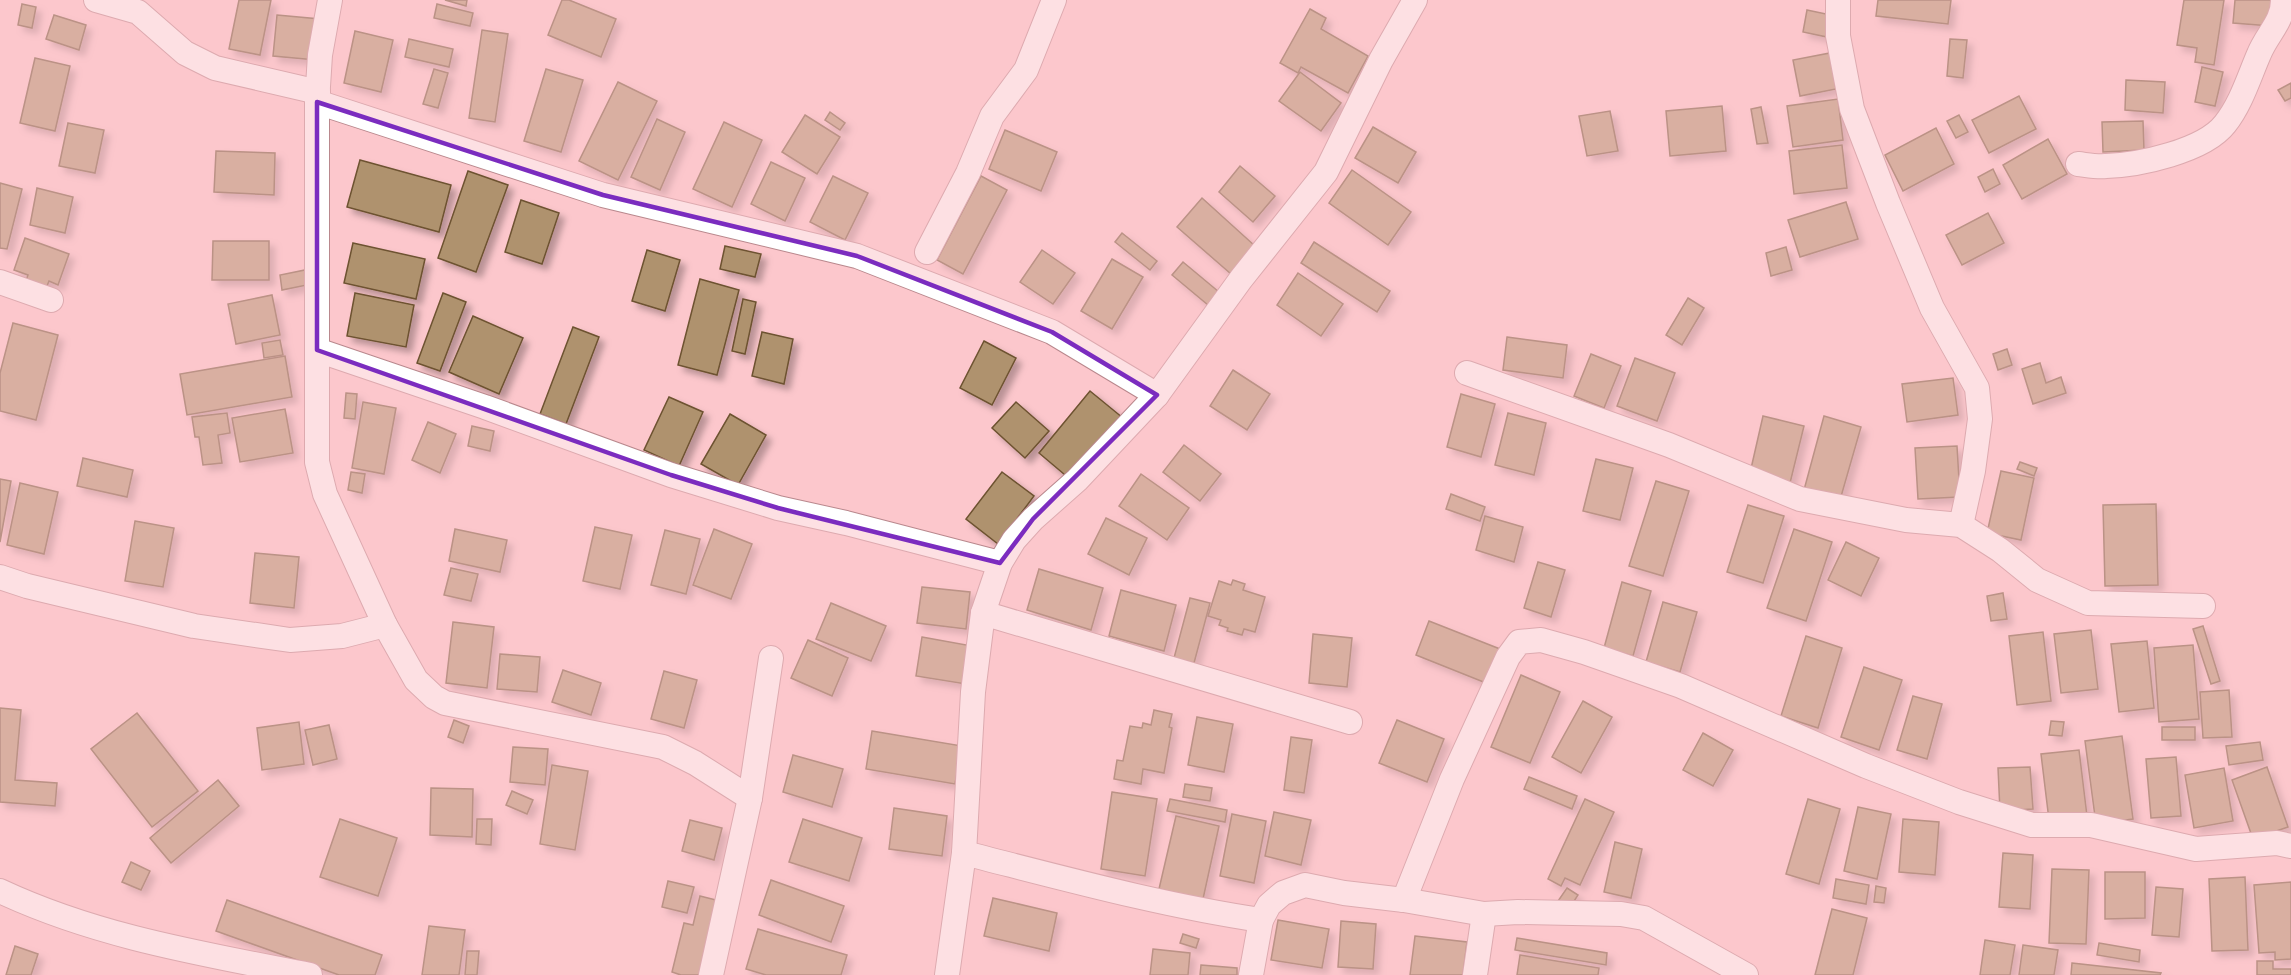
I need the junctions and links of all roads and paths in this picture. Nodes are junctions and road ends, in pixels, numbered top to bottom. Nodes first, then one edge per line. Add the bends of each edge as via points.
1 (96, 0) edge
2 (330, 0) edge
3 (1054, 0) edge
4 (1415, 0) edge
5 (1838, 0) edge
6 (2283, 0) edge
7 (318, 97) junction
8 (2078, 164) dead end
9 (927, 252) dead end
10 (0, 282) edge
11 (51, 300) dead end
12 (317, 350) junction
13 (1467, 373) dead end
14 (1157, 395) junction
15 (1961, 525) junction
16 (1000, 563) junction
17 (0, 577) edge
18 (2203, 606) dead end
19 (983, 613) junction
20 (385, 625) junction
21 (771, 658) dead end
22 (1350, 722) dead end
23 (750, 798) junction
24 (2291, 846) edge
25 (964, 853) junction
26 (0, 891) edge
27 (1404, 900) junction
28 (1484, 914) junction
29 (1261, 920) junction
30 (1712, 967) edge
31 (310, 975) edge
32 (711, 975) edge
33 (946, 975) edge
34 (1251, 975) edge
35 (1475, 975) edge
36 (1746, 975) edge

1 - 7 street via 138,12 185,53 215,68
2 - 7 street via 320,55
3 - 9 street via 1026,70 992,116
4 - 14 street via 1326,172 1241,279
5 - 15 street via 1838,36 1852,109 1932,308 1977,388 1980,419
6 - 8 street via 2283,12 2239,100 2216,134 2189,148 2131,164
7 - 12 street
7 - 14 street via 603,195 857,256 1052,332
10 - 11 street
12 - 16 street via 670,475 778,508
12 - 20 street via 319,477
13 - 15 street via 1669,445 1800,500 1906,520
14 - 16 street via 1077,480 1033,519
15 - 18 street via 2037,580 2088,603
16 - 19 street
17 - 20 street via 194,626 290,640 342,636
19 - 22 street
19 - 25 street via 973,692
20 - 23 street via 416,680 445,703 663,747
21 - 23 street
23 - 32 street
24 - 27 street via 2277,843 2196,849 2091,825 2032,825 1866,766 1681,686 1540,640 1519,642 1508,657 1452,778
25 - 29 street via 1153,901
25 - 33 street
26 - 31 street via 40,910 149,944
27 - 28 street
27 - 29 street via 1305,885 1283,893 1269,905
28 - 30 street via 1621,914 1644,918
28 - 35 street
29 - 34 street
30 - 36 street

